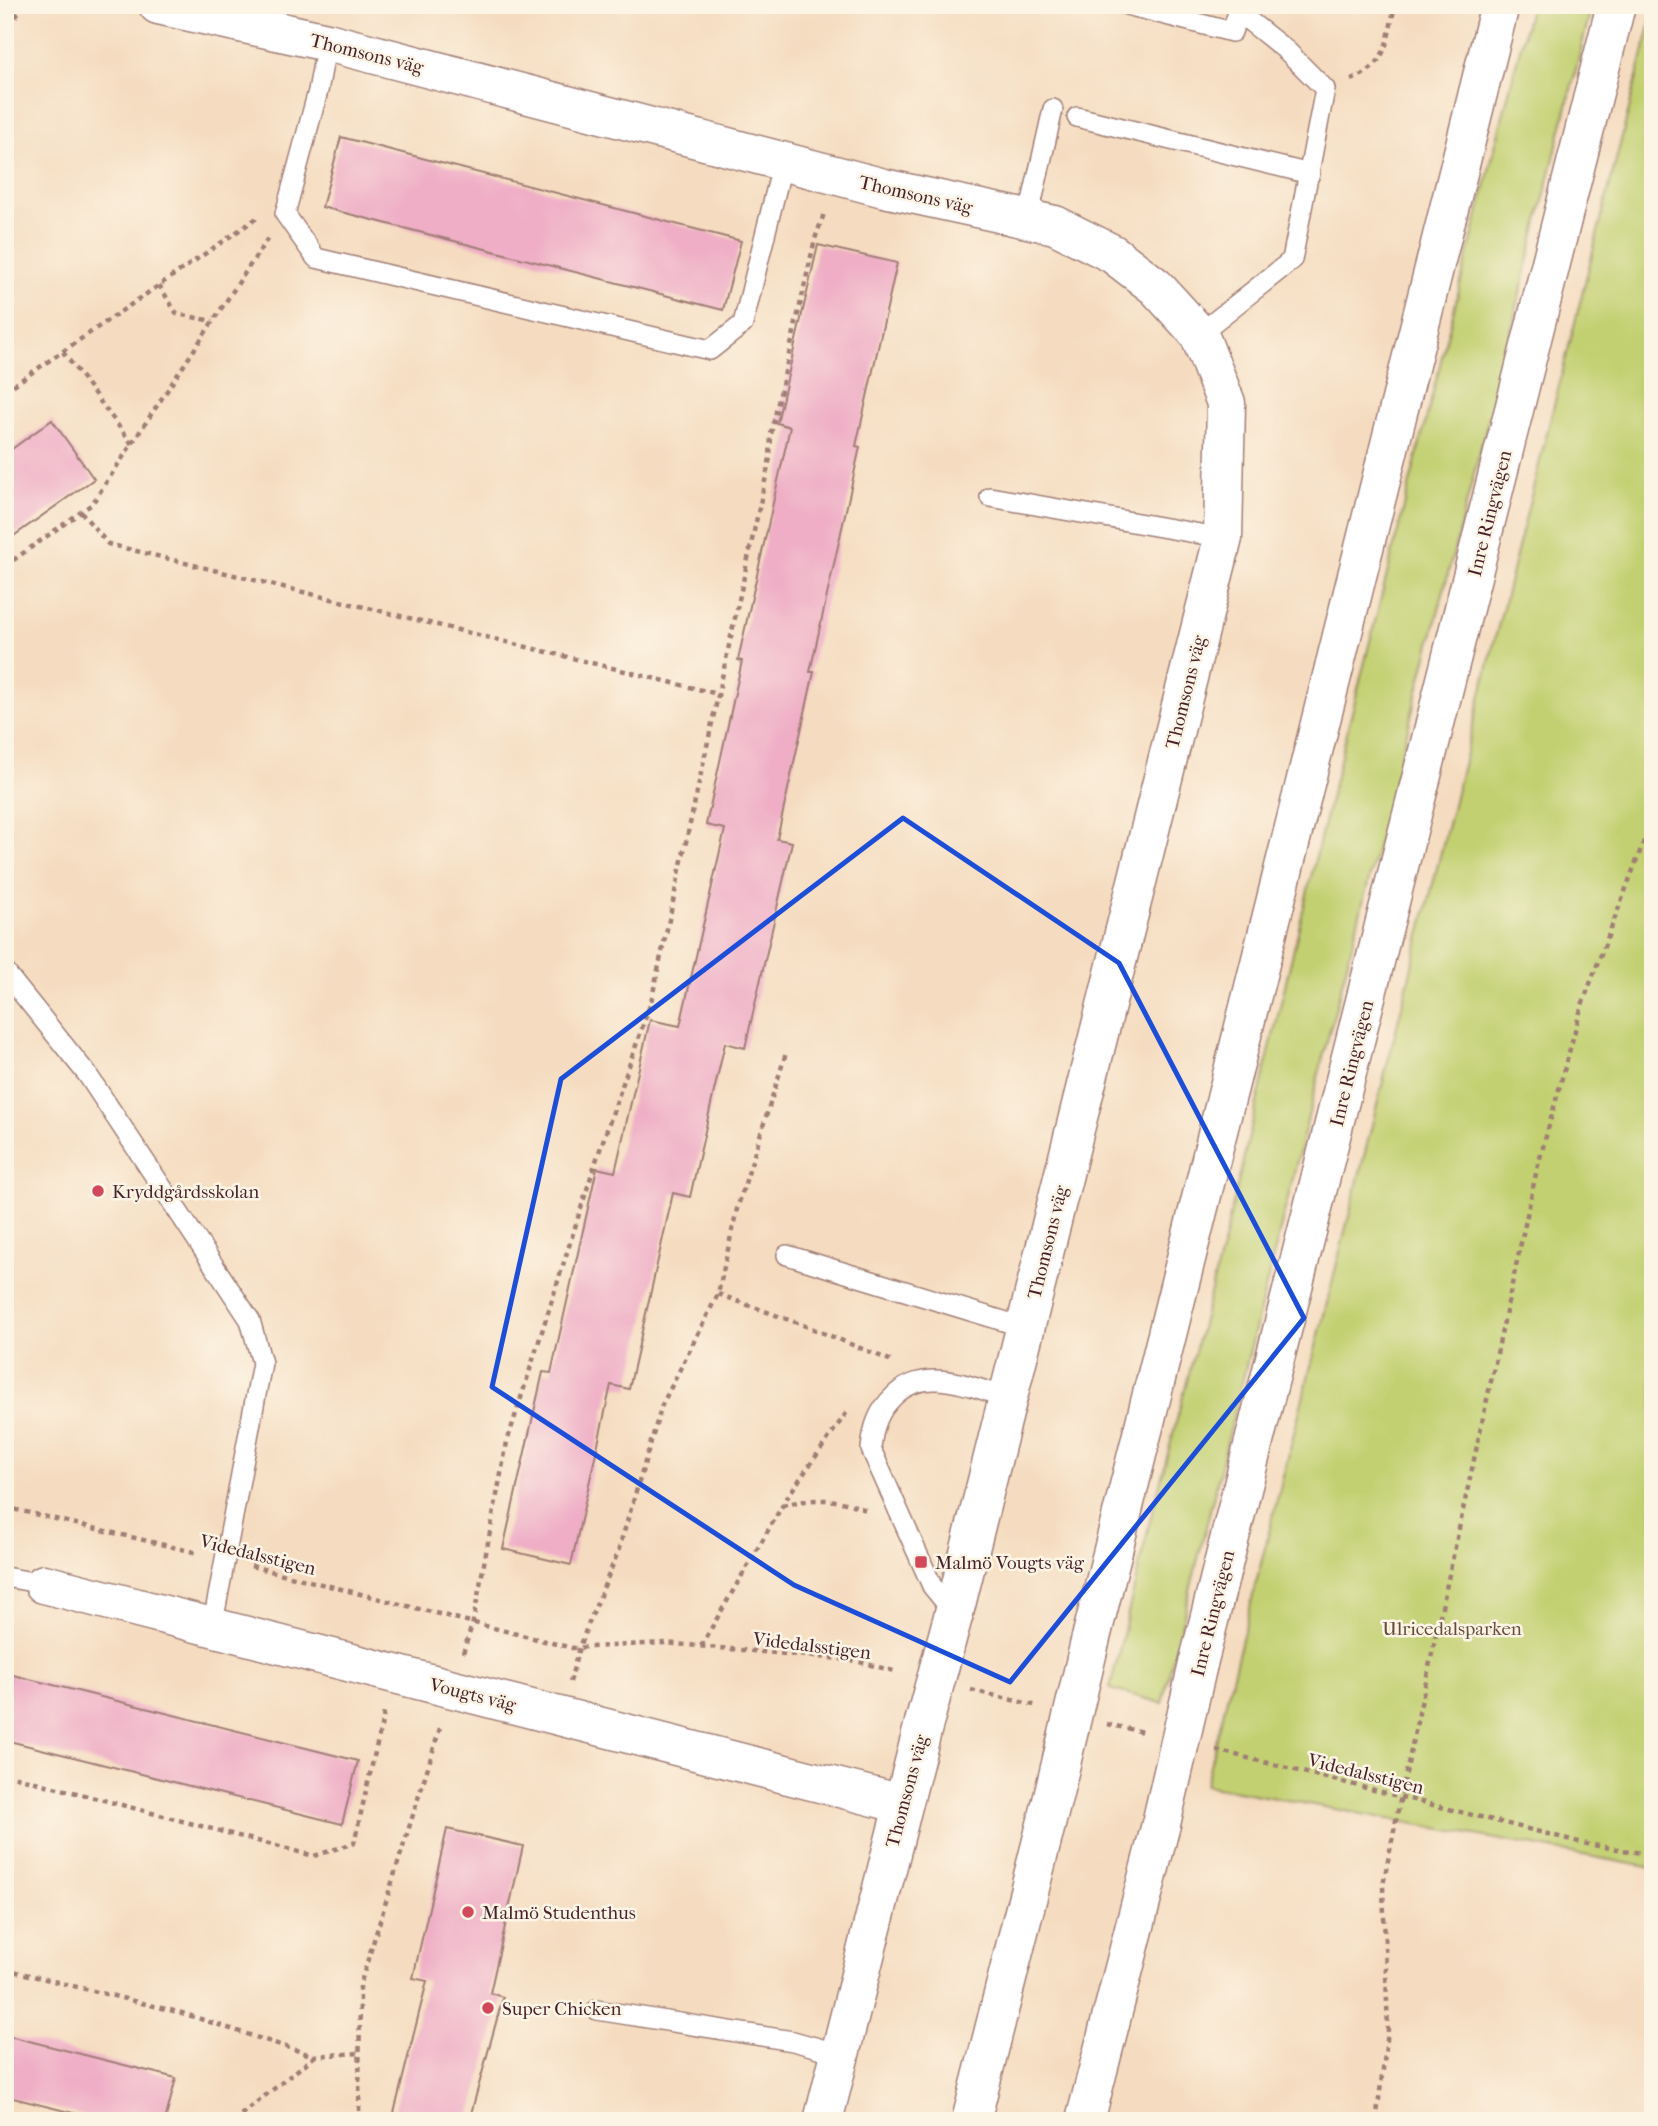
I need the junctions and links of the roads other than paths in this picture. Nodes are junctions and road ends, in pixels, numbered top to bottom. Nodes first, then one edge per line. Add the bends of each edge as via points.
1 (158, 5) edge
2 (1127, 5) edge
3 (1500, 5) edge
4 (1616, 5) edge
5 (1239, 9) edge
6 (327, 42) junction
7 (1053, 109) dead end
8 (1077, 117) dead end
9 (783, 162) junction
10 (1310, 174) junction
11 (1028, 219) junction
12 (1199, 334) junction
13 (989, 497) dead end
14 (1223, 538) junction
15 (5, 972) edge
16 (787, 1255) dead end
17 (1026, 1328) junction
18 (1008, 1398) junction
19 (5, 1577) edge
20 (44, 1584) joint
21 (954, 1613) junction
22 (212, 1628) junction
23 (902, 1804) junction
24 (597, 2010) dead end
25 (839, 2054) junction
26 (823, 2121) edge
27 (971, 2121) edge
28 (1085, 2121) edge

1 - 6 main road, Thomsons väg
2 - 5 lane via 1232,32
3 - 27 main road, bridge
4 - 28 main road, Inre Ringvägen, bridge
5 - 10 lane via 1325,89
6 - 9 main road, Thomsons väg
6 - 9 lane via 287,204 316,258 710,350 743,324
7 - 11 lane
8 - 10 lane
9 - 11 main road, Thomsons väg
10 - 12 lane via 1292,260
11 - 12 main road, Thomsons väg via 1055,225 1113,254 1156,287
12 - 14 main road, Thomsons väg via 1226,403
13 - 14 lane
14 - 17 main road, Thomsons väg
15 - 22 lane via 87,1074 250,1320 262,1363
16 - 17 lane
17 - 18 main road, Thomsons väg
18 - 21 main road, Thomsons väg
18 - 21 lane via 955,1382 925,1380 903,1388 884,1405 873,1428 871,1449 876,1461 932,1586
19 - 20 lane
20 - 22 main road, Vougts väg
21 - 23 main road, Thomsons väg, bridge
22 - 23 main road, Vougts väg
23 - 25 main road, Thomsons väg
24 - 25 lane via 793,2041
25 - 26 main road, Thomsons väg

